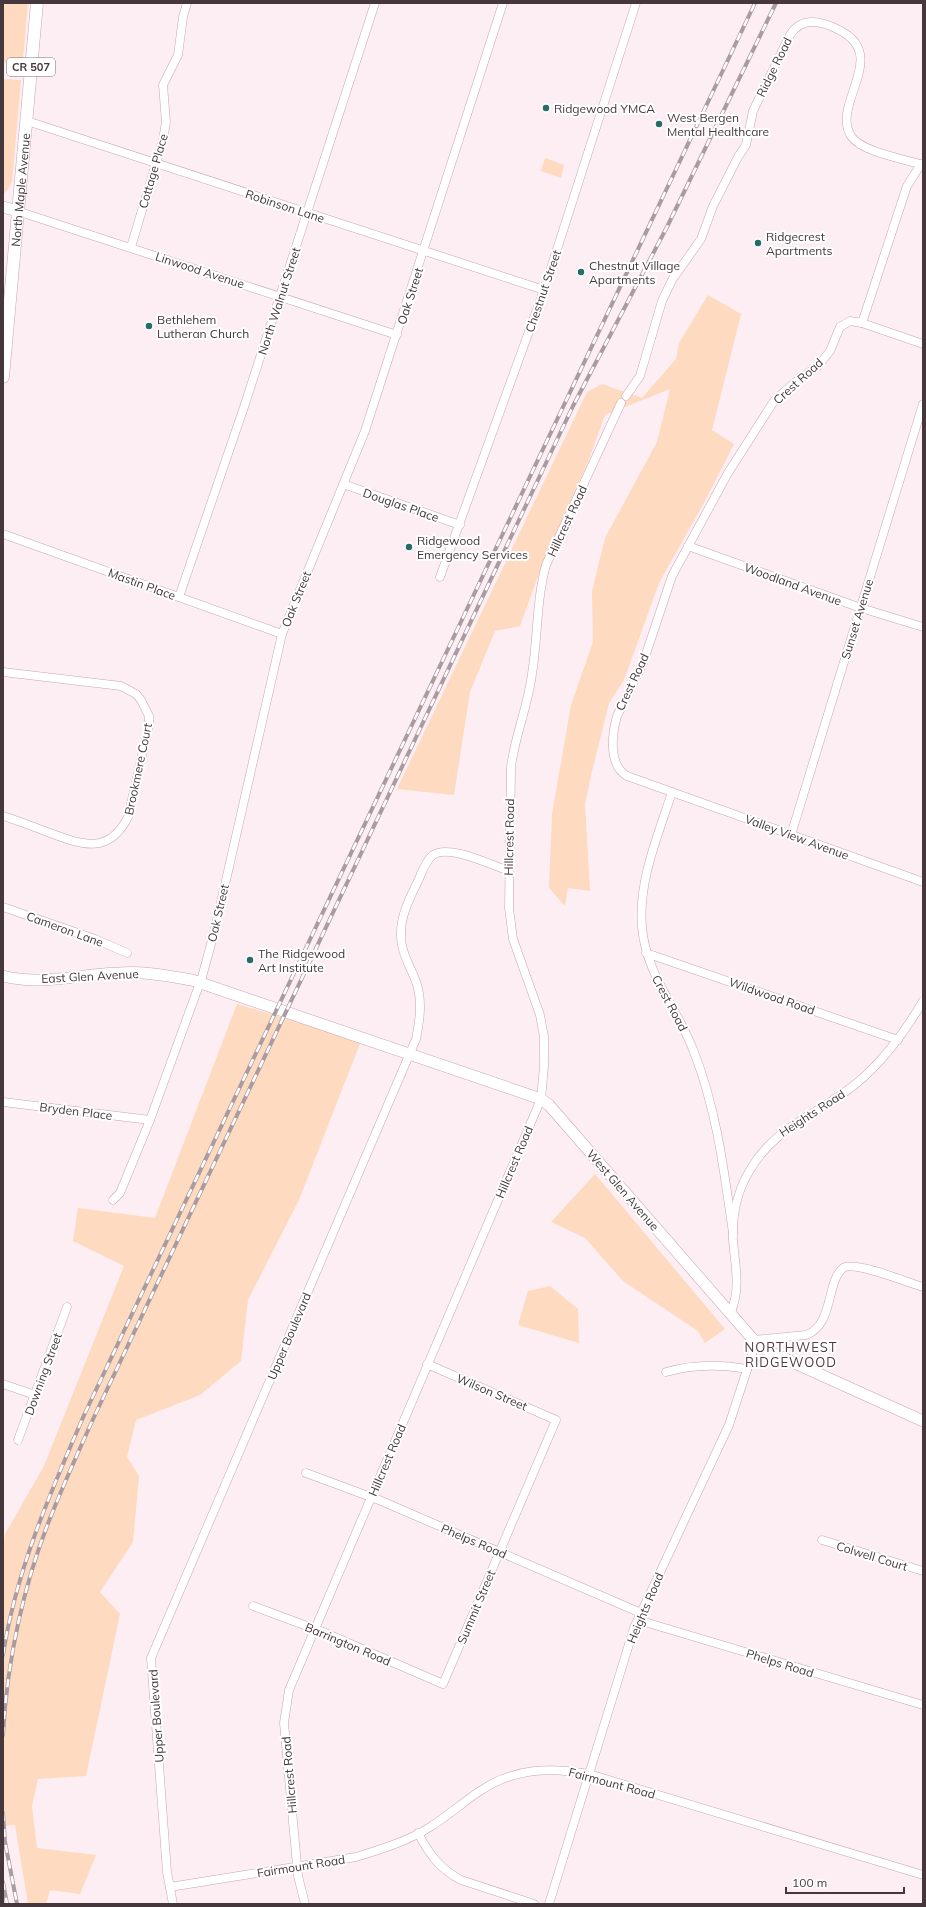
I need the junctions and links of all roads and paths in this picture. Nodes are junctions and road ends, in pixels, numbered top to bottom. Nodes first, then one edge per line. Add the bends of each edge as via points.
1 (37, 3) edge
2 (187, 3) edge
3 (375, 3) edge
4 (503, 3) edge
5 (636, 3) edge
6 (27, 121) junction
7 (156, 164) junction
8 (922, 165) edge
9 (3, 207) edge
10 (17, 211) junction
11 (308, 213) junction
12 (131, 247) junction
13 (424, 251) junction
14 (544, 290) junction
15 (281, 296) junction
16 (862, 323) junction
17 (397, 335) junction
18 (923, 344) edge
19 (3, 377) edge
20 (624, 400) joint
21 (923, 404) edge
22 (343, 484) junction
23 (460, 525) junction
24 (3, 534) edge
25 (688, 546) junction
26 (440, 577) dead end
27 (179, 597) junction
28 (861, 608) junction
29 (923, 627) edge
30 (282, 634) junction
31 (3, 672) edge
32 (672, 792) junction
33 (3, 816) edge
34 (791, 835) junction
35 (509, 871) junction
36 (923, 882) edge
37 (3, 907) edge
38 (646, 952) junction
39 (127, 954) dead end
40 (3, 976) edge
41 (201, 983) junction
42 (923, 1000) edge
43 (290, 1013) joint
44 (898, 1040) junction
45 (410, 1054) junction
46 (541, 1100) junction
47 (3, 1102) edge
48 (150, 1120) junction
49 (113, 1200) dead end
50 (733, 1233) junction
51 (923, 1287) edge
52 (67, 1307) dead end
53 (731, 1312) junction
54 (755, 1341) junction
55 (427, 1364) junction
56 (747, 1370) junction
57 (666, 1372) dead end
58 (3, 1384) edge
59 (35, 1395) junction
60 (556, 1420) joint
61 (923, 1421) edge
62 (18, 1440) dead end
63 (306, 1473) dead end
64 (371, 1497) junction
65 (822, 1540) dead end
66 (499, 1552) junction
67 (923, 1571) edge
68 (253, 1606) dead end
69 (639, 1616) junction
70 (314, 1629) junction
71 (442, 1684) joint
72 (923, 1705) edge
73 (589, 1774) junction
74 (418, 1833) junction
75 (297, 1867) junction
76 (923, 1875) edge
77 (170, 1887) junction
78 (173, 1904) edge
79 (304, 1904) edge
80 (534, 1904) edge
81 (548, 1904) edge

1 - 6 main road, North Maple Avenue / CR 507
2 - 7 street, Cottage Place via 178,55 163,85 166,122
3 - 11 street, North Walnut Street
4 - 13 street, Oak Street
5 - 14 street, Chestnut Street
6 - 7 street, Robinson Lane
6 - 10 main road, North Maple Avenue / CR 507
7 - 11 street, Robinson Lane
7 - 12 street, Cottage Place
8 - 16 street via 906,186
8 - 20 street, Ridge Road via 864,147 851,136 846,121 860,73 860,56 848,35 833,26 813,22 802,24 792,31 753,111 746,145 712,206 701,239 672,280 662,302 640,376
9 - 10 street, Linwood Avenue
10 - 12 street, Linwood Avenue
10 - 19 main road, North Maple Avenue / CR 507
11 - 13 street, Robinson Lane
11 - 15 street, North Walnut Street
12 - 15 street, Linwood Avenue
13 - 14 street, Robinson Lane
13 - 17 street, Oak Street
14 - 23 street, Chestnut Street
15 - 17 street, Linwood Avenue
15 - 27 street, North Walnut Street
16 - 18 street
16 - 25 street, Crest Road via 844,323 818,366 774,401 728,473
17 - 22 street, Oak Street via 365,431
20 - 35 street, Hillcrest Road via 552,552 542,579 532,675 511,767
21 - 28 street, Sunset Avenue
22 - 23 street, Douglas Place
22 - 30 street, Oak Street
23 - 26 street, Chestnut Street
24 - 27 street, Mastin Place
25 - 28 street, Woodland Avenue
25 - 32 street, Crest Road via 667,587 643,663 620,706 614,725 614,758 620,772
27 - 30 street, Mastin Place
28 - 29 street, Woodland Avenue
28 - 34 street, Sunset Avenue
30 - 41 street, Oak Street
31 - 33 street, Brookmere Court via 121,686 142,700 149,725 128,817 124,826 110,839 101,843 83,844
32 - 34 street, Valley View Avenue
32 - 38 street, Crest Road via 644,884 642,927
34 - 36 street, Valley View Avenue
35 - 45 street, Upper Boulevard via 452,851 440,852 428,860 404,911 402,922 402,945 415,980 420,1006 417,1033
35 - 46 street, Hillcrest Road via 509,908 513,939 540,1015 544,1036
37 - 39 street, Cameron Lane
38 - 44 street, Wildwood Road
38 - 50 street, Crest Road via 654,976 694,1051 707,1087 719,1137
40 - 41 street, East Glen Avenue via 54,978 120,972 157,974
41 - 43 street, East Glen Avenue
41 - 48 street, Oak Street
42 - 44 street, Heights Road
43 - 45 street, West Glen Avenue
44 - 50 street, Heights Road via 846,1092 791,1126 767,1146 742,1186 734,1217
45 - 46 street, West Glen Avenue
45 - 77 street, Upper Boulevard via 152,1658
46 - 53 street, West Glen Avenue via 549,1105
46 - 55 street, Hillcrest Road
47 - 48 street, Bryden Place
48 - 49 street, Oak Street via 120,1193
50 - 53 street, Heights Road via 738,1279
51 - 54 street via 852,1265 839,1273 822,1322 813,1333
52 - 59 street, Downing Street
53 - 54 street, West Glen Avenue
54 - 56 street, Heights Road
54 - 61 street, West Glen Avenue via 768,1351
55 - 60 street, Wilson Street
55 - 64 street, Hillcrest Road
56 - 57 street via 725,1365 710,1365
56 - 69 street, Heights Road via 729,1425
58 - 59 street
59 - 62 street, Downing Street
60 - 66 street, Summit Street
63 - 64 street, Phelps Road
64 - 66 street, Phelps Road
64 - 70 street, Hillcrest Road
65 - 67 street, Colwell Court
66 - 69 street, Phelps Road
66 - 71 street, Summit Street
68 - 70 street, Barrington Road
69 - 72 street, Phelps Road
69 - 73 street, Heights Road
70 - 71 street, Barrington Road
70 - 75 street, Hillcrest Road via 289,1690 284,1723
73 - 74 street, Fairmount Road via 552,1769 506,1777 480,1791
73 - 76 street, Fairmount Road
73 - 81 street, Heights Road
74 - 75 street, Fairmount Road via 398,1843 356,1857
74 - 80 street via 434,1859 452,1875
75 - 77 street, Fairmount Road
75 - 79 street, Hillcrest Road
77 - 78 street, Upper Boulevard

